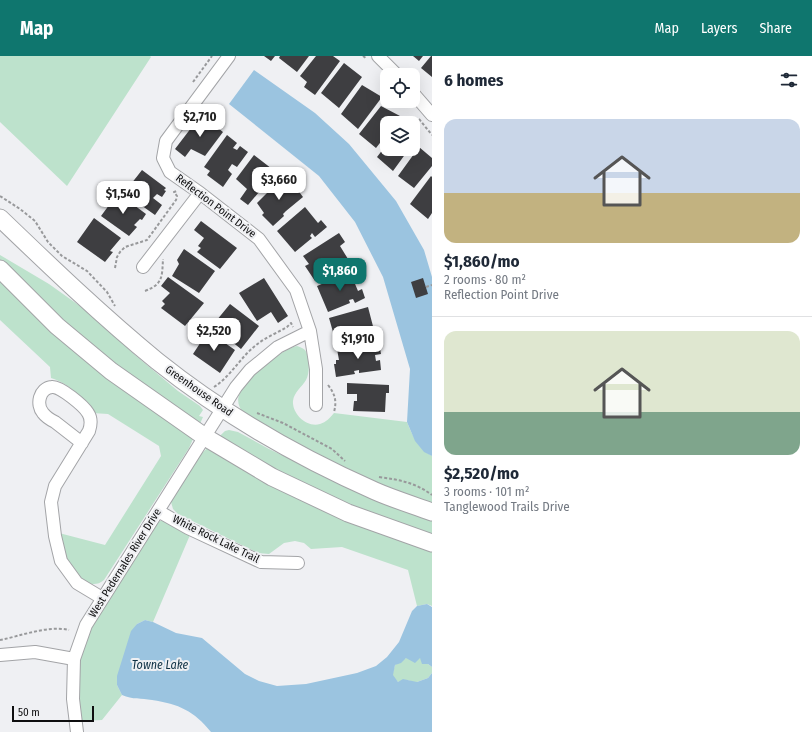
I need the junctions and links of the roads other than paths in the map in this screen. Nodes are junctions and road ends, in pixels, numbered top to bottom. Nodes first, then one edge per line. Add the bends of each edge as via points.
1 (230, 56) edge
2 (378, 56) edge
3 (390, 68) edge
4 (420, 101) edge
5 (432, 115) edge
6 (197, 196) junction
7 (0, 218) edge
8 (143, 267) dead end
9 (0, 269) edge
10 (310, 331) junction
11 (226, 404) junction
12 (316, 405) dead end
13 (204, 437) junction
14 (82, 443) junction
15 (158, 511) junction
16 (432, 512) edge
17 (432, 543) edge
18 (298, 563) dead end
19 (102, 598) junction
20 (0, 655) edge
21 (74, 659) junction
22 (77, 732) edge

1 - 6 street, Reflection Point Drive via 166,141 163,158 170,172
2 - 3 street
4 - 5 street
6 - 8 street
6 - 10 street, Reflection Point Drive via 259,239 296,290
7 - 11 main road, Greenhouse Road via 108,320 158,362
9 - 13 main road via 57,326 105,366
10 - 11 street, West Pedernales River Drive via 278,347 250,370
10 - 12 street, Reflection Point Drive via 316,369
11 - 13 street, West Pedernales River Drive
11 - 16 main road, Greenhouse Road via 310,460 376,492
13 - 15 street, West Pedernales River Drive
13 - 17 main road via 272,477 342,510
14 - 14 street via 89,431 89,413 59,388 51,387 44,390 38,406 43,413
14 - 19 street via 55,486 51,502 55,536 61,560 77,583
15 - 18 street, White Rock Lake Trail via 261,562
15 - 19 street, West Pedernales River Drive
19 - 21 street, West Pedernales River Drive via 86,625
20 - 21 street via 35,652
21 - 22 street, West Pedernales River Drive via 73,699

